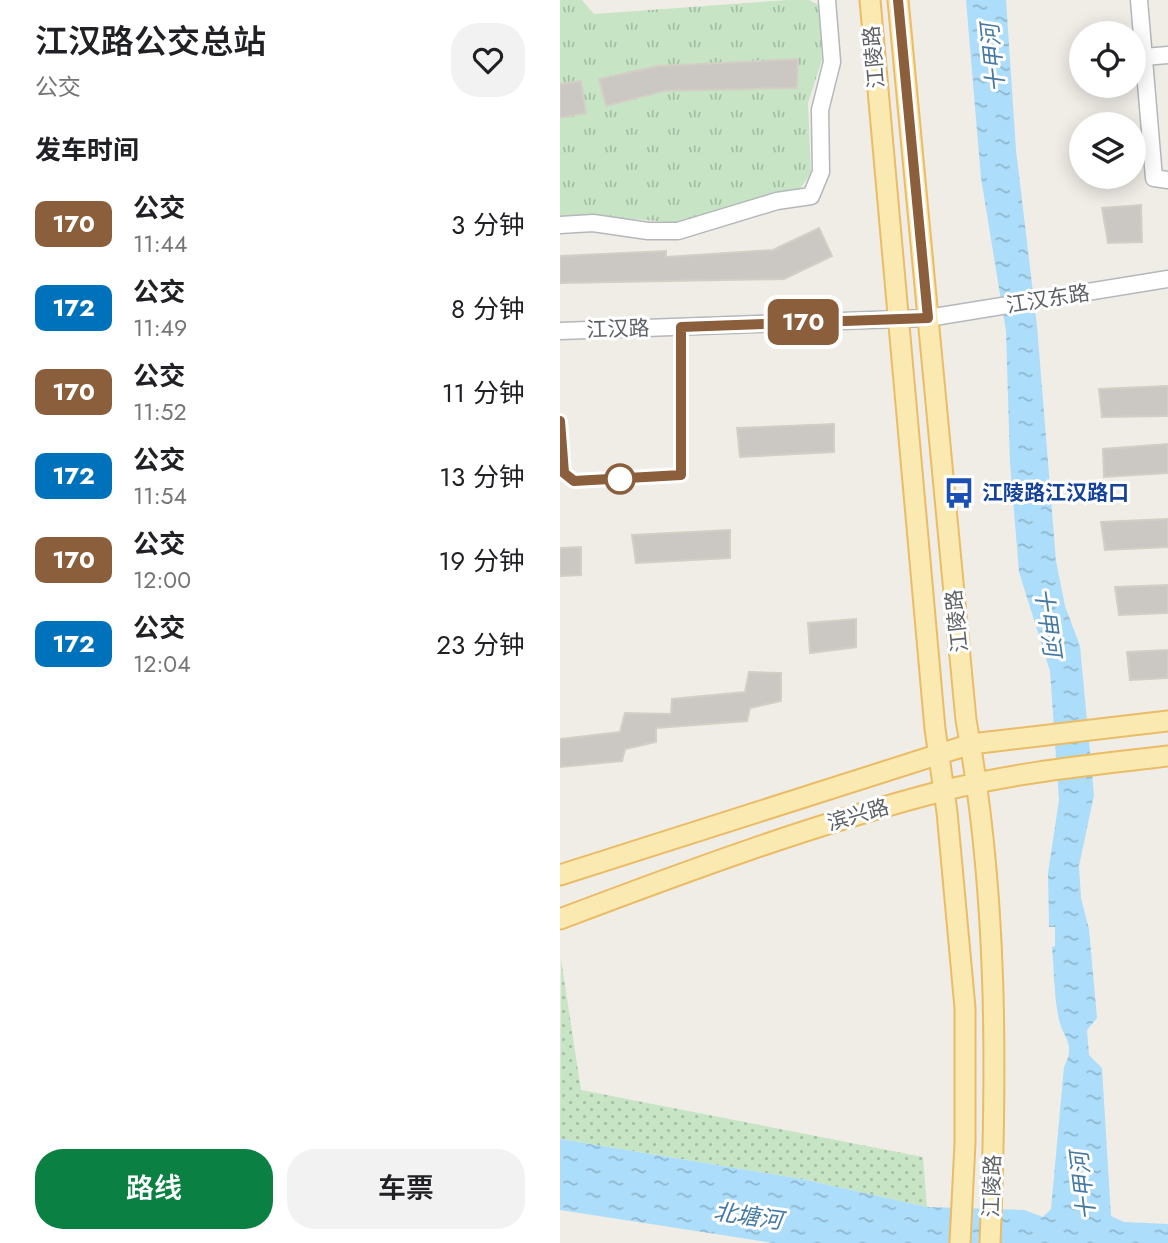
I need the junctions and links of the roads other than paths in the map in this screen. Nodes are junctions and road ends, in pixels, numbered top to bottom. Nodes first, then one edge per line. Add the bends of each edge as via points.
1 (827, 0) edge
2 (870, 0) edge
3 (898, 0) edge
4 (1139, 0) edge
5 (1141, 21) edge
6 (1168, 55) edge
7 (1146, 57) edge
8 (1146, 81) edge
9 (1168, 180) edge
10 (560, 225) edge
11 (1168, 279) edge
12 (928, 318) junction
13 (898, 319) junction
14 (560, 331) edge
15 (1168, 720) edge
16 (971, 744) junction
17 (940, 752) junction
18 (1168, 756) edge
19 (975, 784) junction
20 (944, 790) junction
21 (560, 875) edge
22 (560, 919) edge
23 (960, 1243) edge
24 (990, 1243) edge

1 - 10 street via 832,62 820,110 821,172 811,195 678,231 593,223
2 - 13 main road, 江陵路
3 - 12 main road, 江陵路
4 - 5 street
6 - 7 street
8 - 9 street via 1154,178
11 - 12 street, 江汉东路
12 - 13 street, 江汉路
12 - 16 main road, 江陵路
13 - 14 street, 江汉路
13 - 17 main road, 江陵路
15 - 16 main road, 滨兴路
16 - 17 main road, 滨兴路
16 - 19 main road, 江陵路
17 - 20 main road, 江陵路
17 - 21 main road, 滨兴路
18 - 19 main road, 滨兴路
19 - 20 main road, 滨兴路
19 - 24 main road, 江陵路 via 995,1008
20 - 22 main road, 滨兴路 via 758,844
20 - 23 main road, 江陵路 via 965,1008

